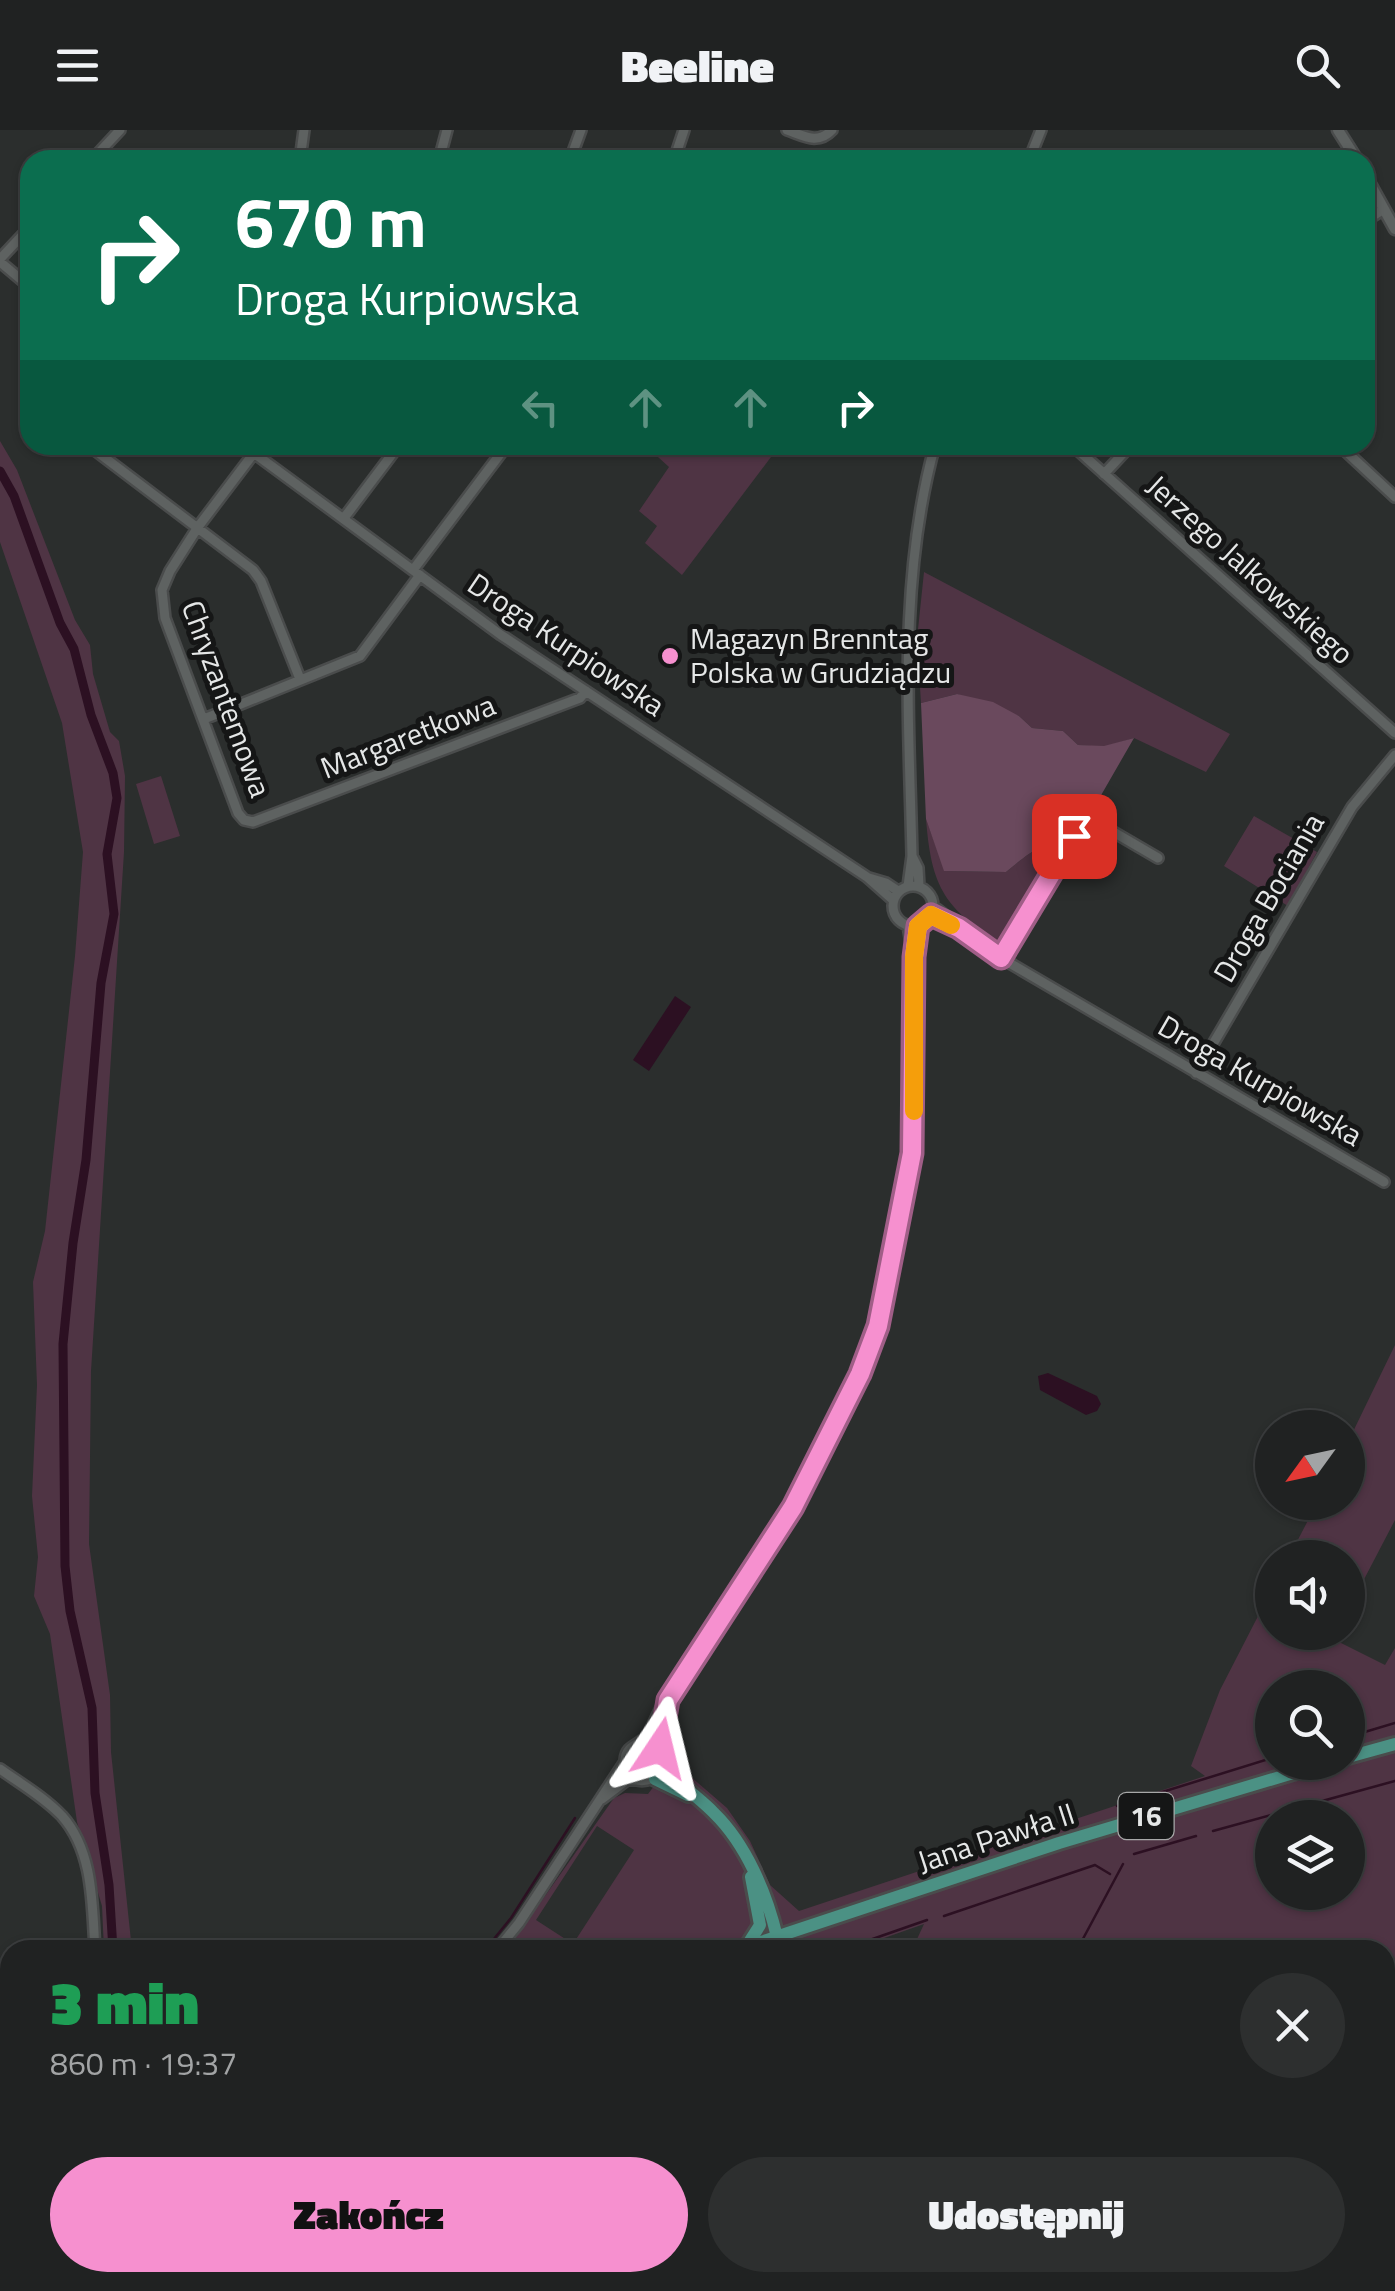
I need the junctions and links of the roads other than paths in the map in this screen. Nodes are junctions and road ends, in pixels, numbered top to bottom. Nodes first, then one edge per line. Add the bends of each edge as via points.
1 (120, 130) edge
2 (786, 130) edge
3 (832, 130) edge
4 (101, 150) edge
5 (1375, 193) edge
6 (1384, 210) junction
7 (1375, 215) edge
8 (1395, 230) edge
9 (20, 238) edge
10 (0, 261) edge
11 (20, 278) edge
12 (101, 455) edge
13 (252, 455) edge
14 (265, 455) edge
15 (391, 455) edge
16 (500, 455) edge
17 (933, 455) edge
18 (1083, 455) edge
19 (1122, 455) edge
20 (1350, 455) edge
21 (1104, 474) junction
22 (1395, 498) edge
23 (344, 518) junction
24 (198, 527) junction
25 (416, 573) junction
26 (300, 679) junction
27 (586, 691) junction
28 (204, 719) junction
29 (1395, 733) edge
30 (1395, 755) edge
31 (244, 820) joint
32 (1158, 858) dead end
33 (904, 891) junction
34 (932, 910) junction
35 (913, 926) junction
36 (1001, 958) junction
37 (1196, 1073) junction
38 (1384, 1182) dead end
39 (668, 1700) junction
40 (642, 1742) junction
41 (1395, 1744) edge
42 (660, 1748) junction
43 (1365, 1753) edge
44 (624, 1763) junction
45 (665, 1763) junction
46 (0, 1768) edge
47 (654, 1779) junction
48 (636, 1780) junction
49 (1270, 1780) edge
50 (697, 1800) junction
51 (596, 1804) junction
52 (747, 1860) junction
53 (777, 1937) junction
54 (94, 1940) edge
55 (505, 1940) edge
56 (748, 1940) edge
57 (767, 1940) edge

1 - 4 street
2 - 3 street via 815,139
5 - 6 street
6 - 7 street
6 - 8 street
9 - 10 street
10 - 11 street
12 - 24 street
13 - 24 street, Chryzantemowa
14 - 23 street, Droga Kurpiowska
15 - 23 street
16 - 25 street
17 - 33 street via 908,610 912,856 918,868
18 - 21 street, Jerzego Jalkowskiego
19 - 21 street
20 - 22 street
21 - 29 street, Jerzego Jalkowskiego
23 - 25 street, Droga Kurpiowska
24 - 26 street via 253,570
24 - 28 street, Chryzantemowa via 162,590 165,618
25 - 26 street via 360,656
25 - 27 street, Droga Kurpiowska
26 - 28 street
27 - 31 street, Margaretkowa via 307,802
27 - 33 street, Droga Kurpiowska via 867,877
28 - 31 street, Chryzantemowa
30 - 37 street, Droga Bociania via 1352,807
32 - 36 street via 1086,816
33 - 34 street via 929,894
33 - 35 street via 897,919
34 - 35 street
34 - 36 street, Droga Kurpiowska
35 - 39 street via 912,1153 870,1350 793,1507
36 - 37 street, Droga Kurpiowska
37 - 38 street, Droga Kurpiowska
39 - 40 street
39 - 42 street
40 - 42 street
40 - 44 street via 627,1751
41 - 43 main road
42 - 45 street
44 - 48 street
44 - 51 street
45 - 47 street
45 - 50 main road
46 - 54 street via 47,1802 77,1840 90,1880
47 - 48 street
47 - 50 main road
48 - 51 street
49 - 53 main road, Jana Pawła II / 16
50 - 52 main road via 724,1824
51 - 55 street
52 - 53 main road
52 - 56 main road via 760,1925
53 - 57 main road, Jana Pawła II / 16

